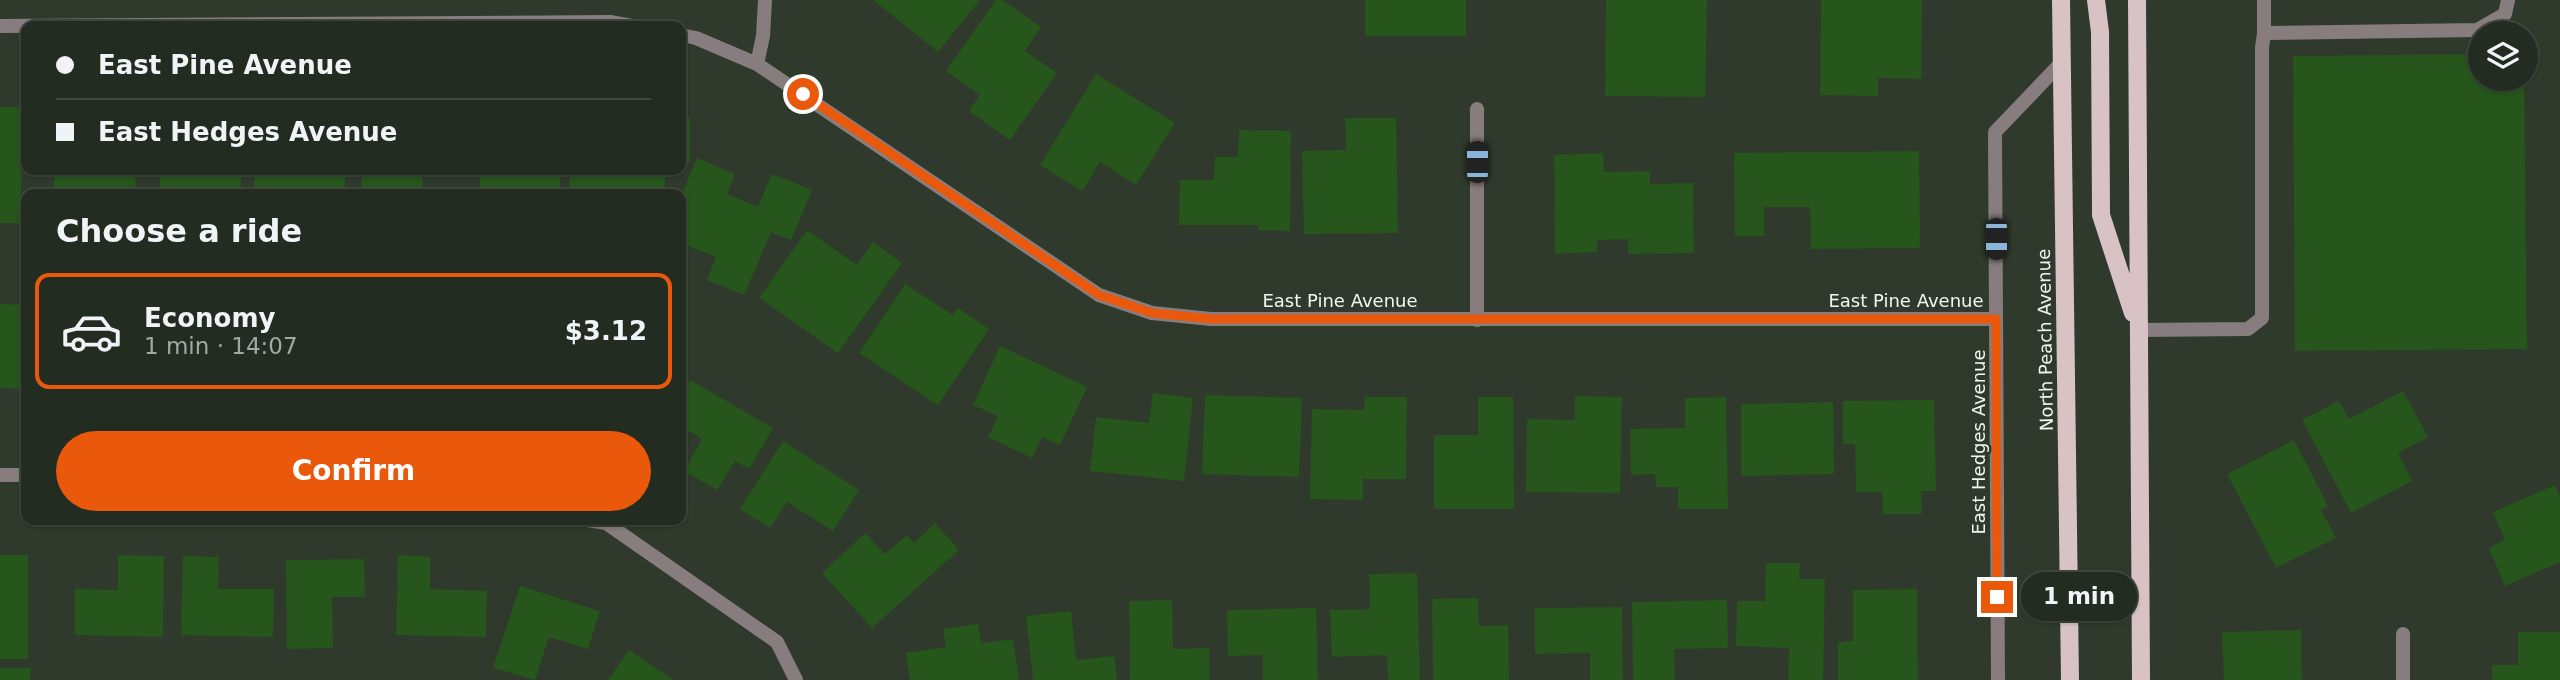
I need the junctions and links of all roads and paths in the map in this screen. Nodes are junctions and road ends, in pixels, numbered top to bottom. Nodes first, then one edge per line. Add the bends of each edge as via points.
1 (765, 0) edge
2 (2061, 0) edge
3 (2096, 0) edge
4 (2137, 0) edge
5 (2264, 0) edge
6 (2508, 0) edge
7 (0, 26) edge
8 (21, 26) edge
9 (2264, 33) junction
10 (686, 36) edge
11 (2062, 62) junction
12 (757, 64) junction
13 (1477, 109) dead end
14 (1996, 319) junction
15 (1477, 320) junction
16 (2138, 330) junction
17 (0, 475) edge
18 (21, 475) edge
19 (610, 525) edge
20 (2403, 634) dead end
21 (796, 680) edge
22 (1998, 680) edge
23 (2070, 680) edge
24 (2141, 680) edge
25 (2403, 680) edge

1 - 12 street
2 - 11 main road, North Peach Avenue
3 - 16 main road via 2101,215
4 - 16 main road
5 - 9 street
6 - 9 street via 2505,14 2477,30
7 - 8 street
9 - 16 street via 2262,318 2248,328
10 - 12 street, East Pine Avenue
11 - 14 street, East Hedges Avenue via 1995,132
11 - 23 main road, North Peach Avenue
12 - 15 street, East Pine Avenue via 1099,295 1152,313 1211,319
13 - 15 street
14 - 15 street, East Pine Avenue
14 - 22 street, East Hedges Avenue
16 - 24 main road
17 - 18 street
19 - 21 street via 777,642
20 - 25 street

